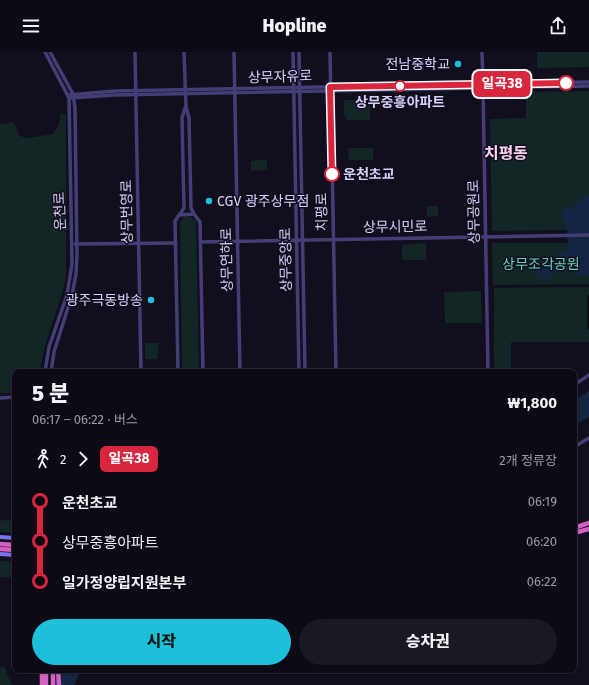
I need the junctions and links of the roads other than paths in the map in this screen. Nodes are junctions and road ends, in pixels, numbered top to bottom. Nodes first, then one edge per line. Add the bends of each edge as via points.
1 (45, 52) edge
2 (51, 52) edge
3 (135, 52) edge
4 (184, 52) edge
5 (234, 52) edge
6 (293, 52) edge
7 (299, 52) edge
8 (330, 52) edge
9 (482, 52) edge
10 (589, 82) edge
11 (483, 86) junction
12 (589, 86) edge
13 (294, 87) junction
14 (300, 87) junction
15 (330, 87) junction
16 (186, 90) junction
17 (234, 91) junction
18 (330, 91) junction
19 (294, 92) junction
20 (300, 92) junction
21 (136, 93) junction
22 (186, 94) junction
23 (73, 96) junction
24 (68, 97) junction
25 (186, 107) junction
26 (194, 214) junction
27 (179, 215) junction
28 (589, 235) edge
29 (486, 237) junction
30 (296, 240) junction
31 (302, 240) junction
32 (333, 240) junction
33 (201, 242) junction
34 (237, 242) junction
35 (139, 243) junction
36 (176, 243) junction
37 (72, 244) junction
38 (77, 244) junction
39 (45, 369) edge
40 (51, 369) edge
41 (141, 369) edge
42 (178, 369) edge
43 (203, 369) edge
44 (240, 369) edge
45 (299, 369) edge
46 (305, 369) edge
47 (336, 369) edge
48 (488, 369) edge
49 (589, 375) edge
50 (577, 383) edge
51 (12, 397) edge
52 (0, 398) edge
53 (589, 438) edge
54 (577, 445) edge
55 (589, 523) edge
56 (577, 527) edge
57 (589, 529) edge
58 (577, 533) edge
59 (0, 537) edge
60 (12, 538) edge
61 (0, 544) edge
62 (12, 545) edge
63 (0, 549) edge
64 (12, 550) edge
65 (0, 554) edge
66 (12, 555) edge
67 (42, 673) edge
68 (46, 673) edge
69 (53, 673) edge
70 (58, 673) edge
71 (42, 685) edge
72 (46, 685) edge
73 (53, 685) edge
74 (59, 685) edge

1 - 24 street, 운천로
2 - 23 street, 운천로
3 - 21 street, 상무번영로
4 - 16 street
5 - 17 street, 상무연하로
6 - 13 street, 상무중앙로
7 - 14 street, 상무중앙로
8 - 15 street, 치평로
9 - 11 street, 상무공원로
10 - 11 street, 상무자유로
11 - 12 street, 상무자유로
11 - 15 street, 상무자유로
11 - 18 street, 상무자유로
11 - 29 street, 상무공원로
13 - 14 street, 상무자유로
13 - 17 street, 상무자유로
13 - 19 street, 상무중앙로
14 - 15 street, 상무자유로
14 - 20 street, 상무중앙로
15 - 18 street, 치평로
16 - 17 street, 상무자유로
16 - 21 street, 상무자유로
16 - 22 street
17 - 19 street, 상무자유로
17 - 22 street, 상무자유로
17 - 34 street, 상무연하로
18 - 20 street, 상무자유로
18 - 32 street, 치평로
19 - 20 street, 상무자유로
19 - 30 street, 상무중앙로
20 - 31 street, 상무중앙로
21 - 22 street, 상무자유로
21 - 23 street, 상무자유로
21 - 35 street, 상무번영로
22 - 25 street
23 - 24 street, 상무자유로
23 - 38 street, 운천로
24 - 37 street, 운천로
25 - 26 street via 189,118 191,208
25 - 27 street via 182,118 184,208
26 - 27 street
26 - 33 street via 200,222
27 - 36 street via 175,220
28 - 29 street, 상무시민로
29 - 32 street, 상무시민로
29 - 48 street, 상무공원로
30 - 31 street, 상무시민로
30 - 34 street, 상무시민로
30 - 45 street, 상무중앙로
31 - 32 street, 상무시민로
31 - 46 street, 상무중앙로
32 - 47 street, 치평로
33 - 34 street, 상무시민로
33 - 43 street
34 - 44 street, 상무연하로
35 - 36 street
35 - 38 street
35 - 41 street, 상무번영로
36 - 42 street
37 - 38 street
37 - 39 street, 운천로 via 71,278 49,347
38 - 40 street, 운천로 via 74,287 54,352
49 - 50 street
51 - 52 street
53 - 54 street
55 - 56 highway
57 - 58 highway
59 - 60 main road
61 - 62 highway
63 - 64 highway
65 - 66 main road
67 - 71 highway
68 - 72 highway
69 - 73 highway
70 - 74 highway

